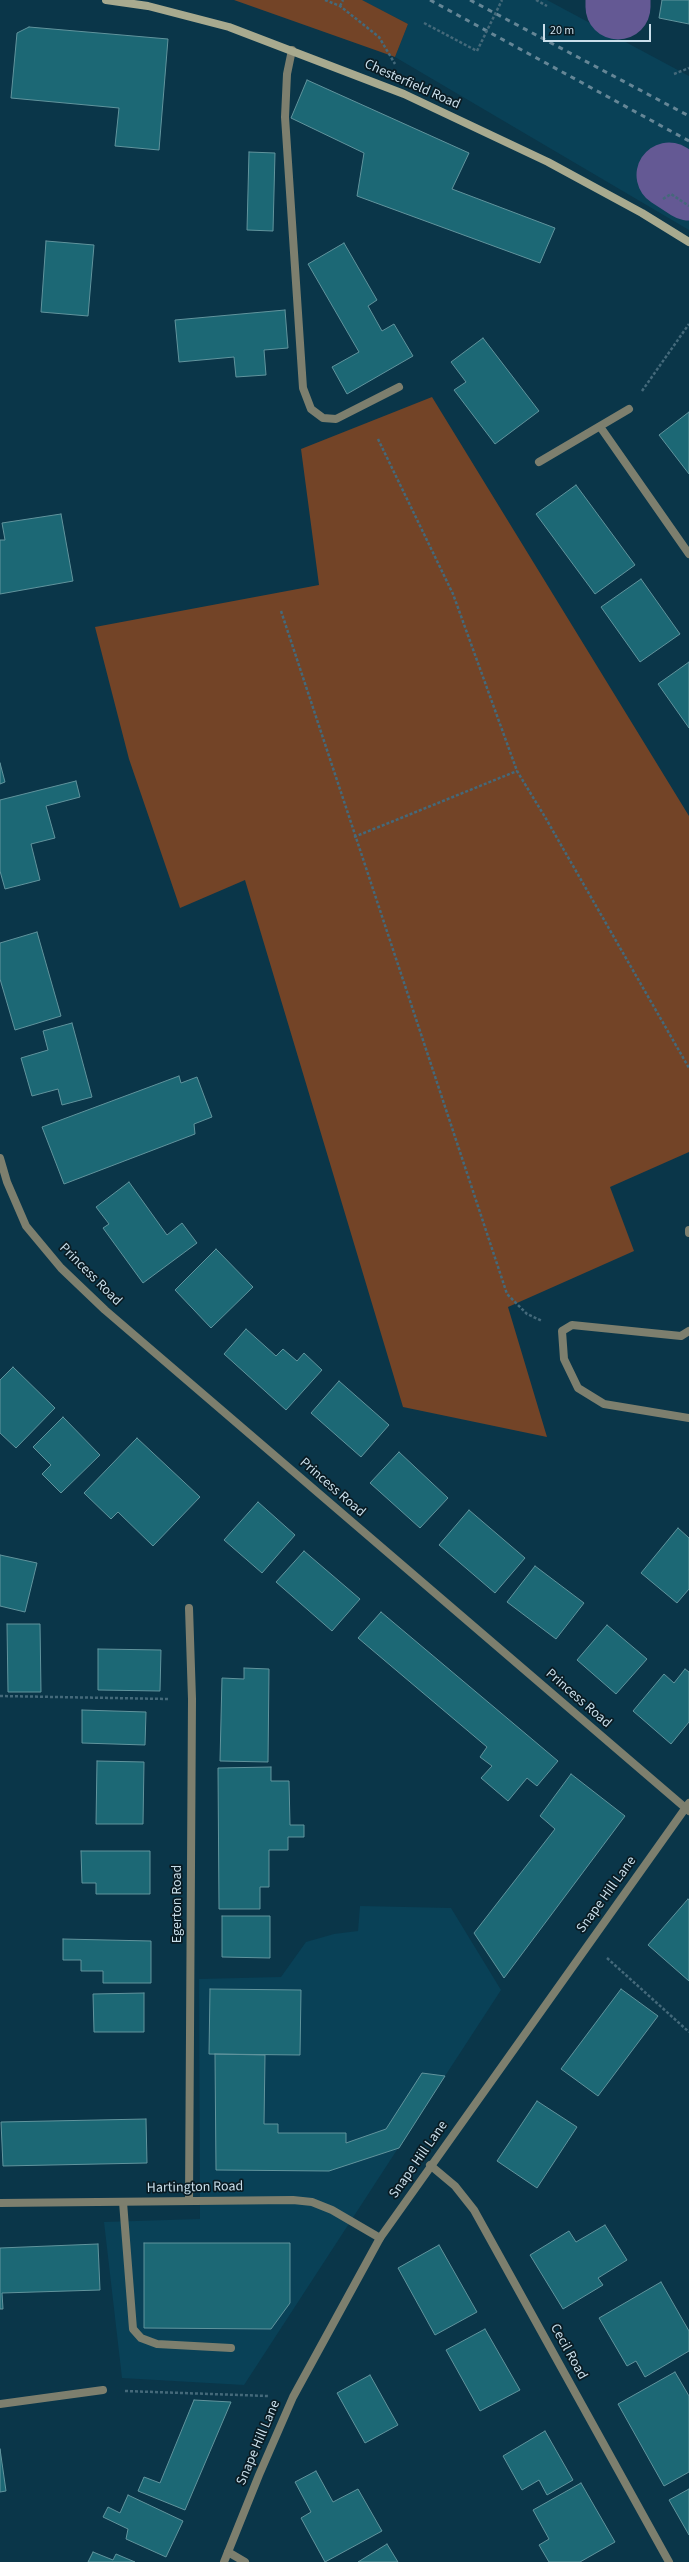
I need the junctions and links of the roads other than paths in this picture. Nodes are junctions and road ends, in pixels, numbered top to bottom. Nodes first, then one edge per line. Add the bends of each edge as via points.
1 (106, 0) edge
2 (148, 3) edge
3 (292, 50) junction
4 (689, 242) edge
5 (399, 386) dead end
6 (629, 409) road end
7 (601, 428) junction
8 (539, 462) dead end
9 (689, 554) edge
10 (0, 1158) edge
11 (689, 1230) edge
12 (689, 1233) edge
13 (689, 1331) edge
14 (689, 1418) edge
15 (189, 1608) dead end
16 (688, 1807) edge
17 (430, 2165) junction
18 (189, 2200) junction
19 (123, 2202) junction
20 (0, 2203) edge
21 (380, 2238) junction
22 (231, 2348) dead end
23 (103, 2390) road end
24 (0, 2404) edge
25 (228, 2552) junction
26 (224, 2562) edge
27 (246, 2562) edge
28 (669, 2562) edge

1 - 2 main road, Chesterfield Road
2 - 3 main road, Chesterfield Road via 229,27
3 - 4 main road, Chesterfield Road via 404,94 548,162 642,213
3 - 5 street via 287,74 285,117 303,388 311,409 322,418 336,419
6 - 7 street
7 - 8 street
7 - 9 street
10 - 16 street, Princess Road via 7,1182 26,1226 62,1268 105,1310
11 - 12 street
13 - 14 street via 681,1336 572,1325 562,1331 564,1359 578,1388 604,1404
15 - 18 street, Egerton Road via 192,1699
16 - 17 street, Snape Hill Lane via 588,1942
17 - 21 street, Snape Hill Lane
17 - 28 street, Cecil Road via 455,2186 474,2210
18 - 19 street, Hartington Road
18 - 21 street, Hartington Road via 312,2202 332,2210
19 - 20 street, Hartington Road
19 - 22 street via 133,2329 141,2338 157,2344
21 - 25 street, Snape Hill Lane via 293,2397
23 - 24 street
25 - 26 street, Snape Hill Lane
25 - 27 street

